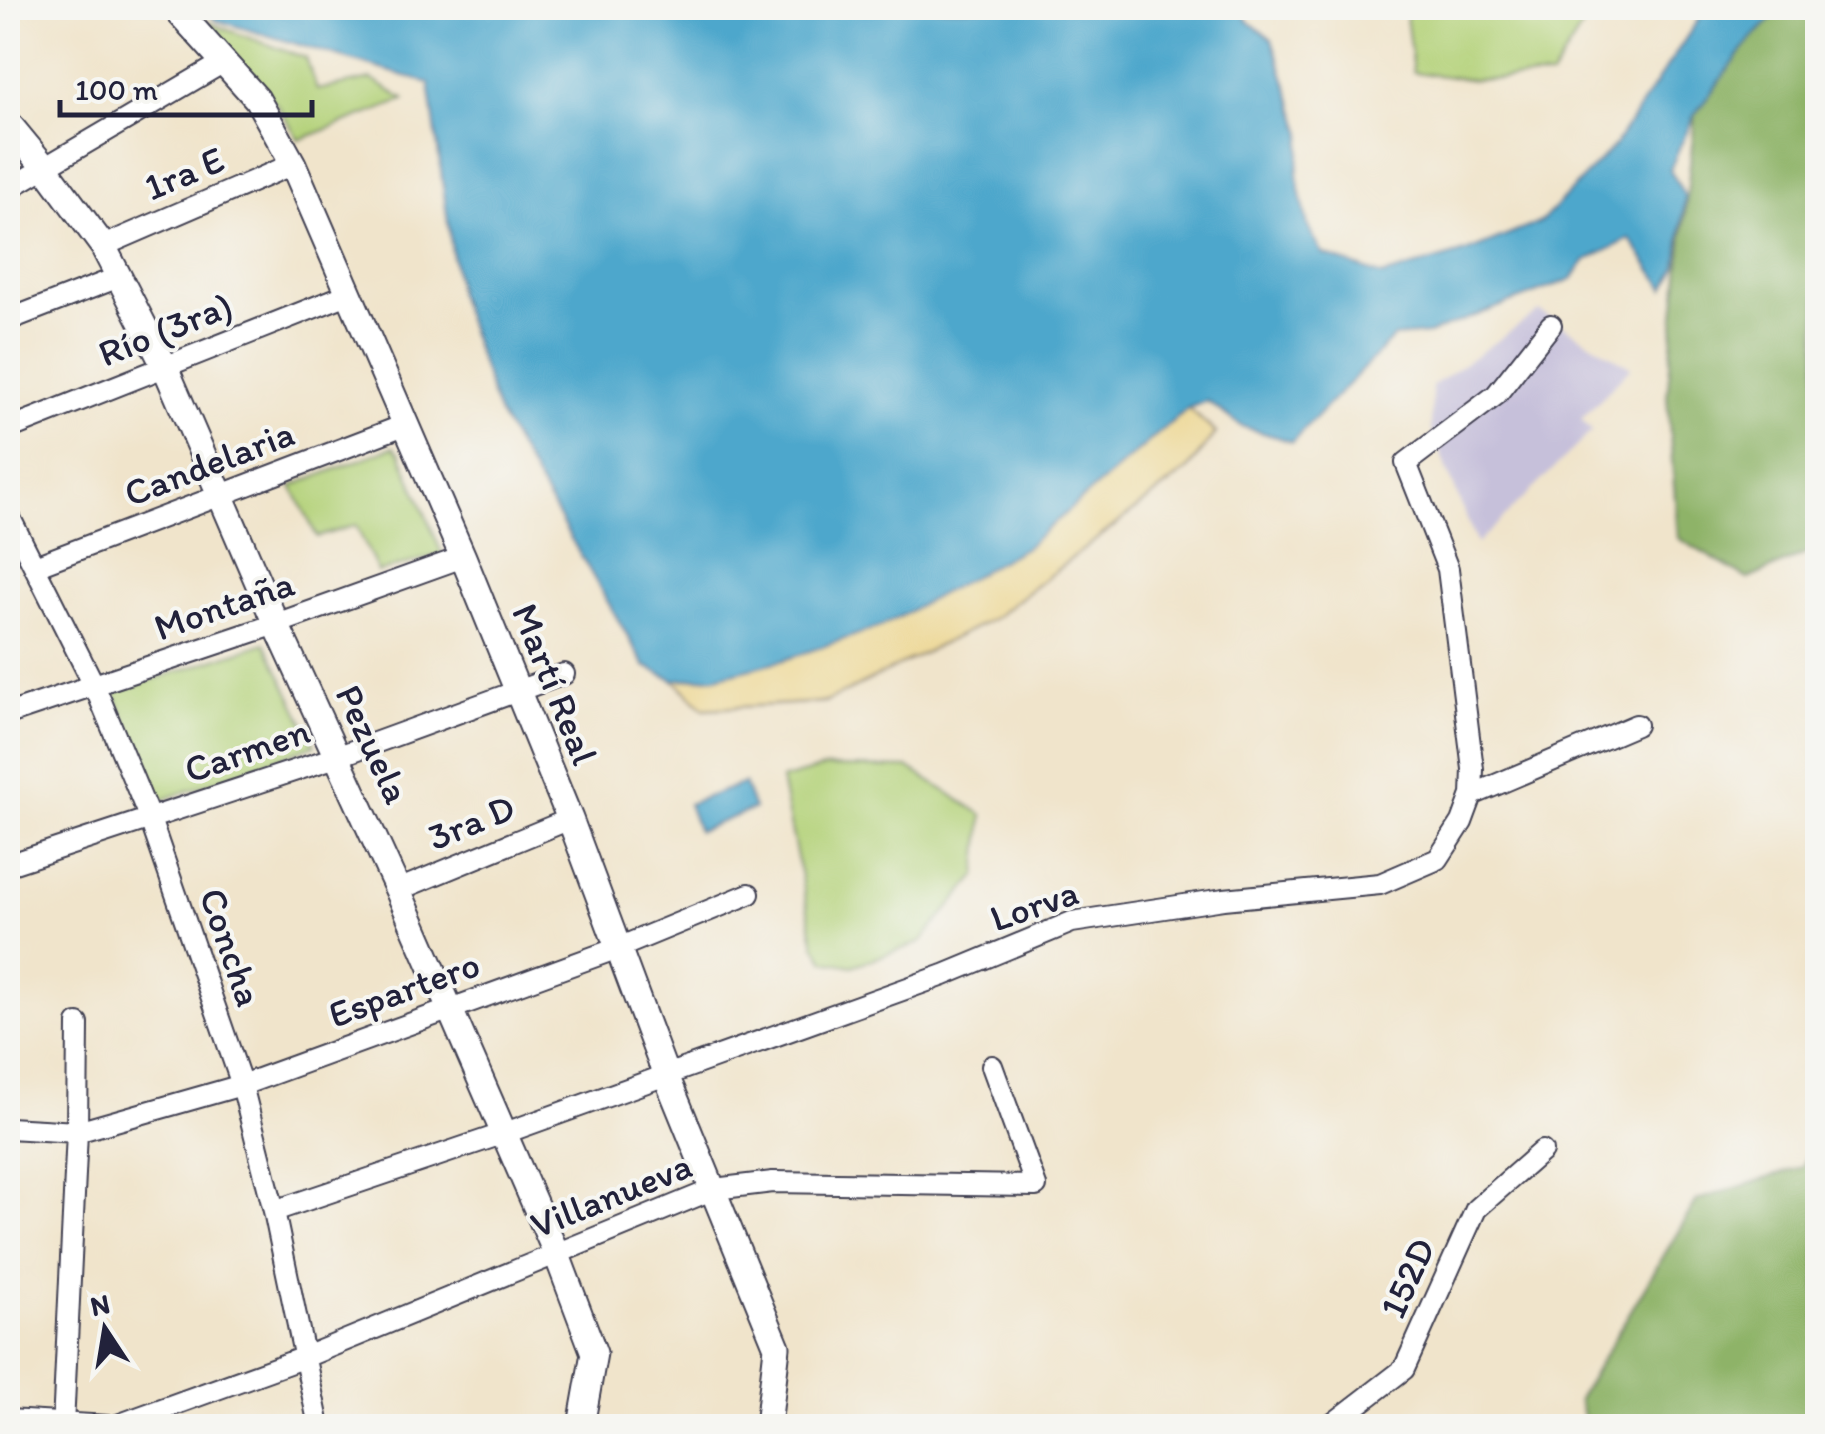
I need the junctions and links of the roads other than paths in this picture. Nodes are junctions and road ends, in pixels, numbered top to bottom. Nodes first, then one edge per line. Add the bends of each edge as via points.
1 (175, 8) edge
2 (224, 62) junction
3 (8, 123) edge
4 (293, 164) junction
5 (46, 168) junction
6 (8, 189) edge
7 (103, 246) junction
8 (119, 277) junction
9 (348, 294) junction
10 (8, 320) edge
11 (1551, 325) dead end
12 (165, 367) junction
13 (407, 424) junction
14 (8, 429) edge
15 (221, 496) junction
16 (8, 514) edge
17 (463, 557) junction
18 (35, 566) junction
19 (276, 624) junction
20 (564, 674) dead end
21 (95, 687) junction
22 (518, 690) junction
23 (8, 714) edge
24 (1636, 725) dead end
25 (339, 756) junction
26 (1472, 795) junction
27 (150, 819) junction
28 (570, 819) junction
29 (8, 847) edge
30 (48, 851) junction
31 (8, 864) edge
32 (398, 890) junction
33 (749, 894) dead end
34 (618, 948) junction
35 (449, 1010) junction
36 (78, 1024) dead end
37 (992, 1066) dead end
38 (665, 1073) junction
39 (242, 1085) junction
40 (8, 1128) edge
41 (77, 1132) junction
42 (505, 1132) junction
43 (1542, 1152) dead end
44 (714, 1189) junction
45 (274, 1211) junction
46 (557, 1255) junction
47 (305, 1357) junction
48 (8, 1420) edge
49 (63, 1425) edge
50 (111, 1426) edge
51 (319, 1426) edge
52 (581, 1426) edge
53 (768, 1426) edge
54 (1330, 1426) edge

1 - 2 main road, Martí Real
2 - 4 main road, Martí Real via 257,98
2 - 5 street
3 - 5 main road, Pezuela
4 - 7 street, 1ra E
4 - 9 main road, Martí Real
5 - 6 street
5 - 7 main road, Pezuela
7 - 8 main road, Pezuela
8 - 10 street
8 - 12 main road, Pezuela
9 - 12 street, Río (3ra)
9 - 13 main road, Martí Real
11 - 26 street, Lorva via 1496,394 1406,463 1448,569
12 - 14 street, Río (3ra)
12 - 15 main road, Pezuela
13 - 15 street, Candelaria
13 - 17 main road, Martí Real
15 - 18 street, Candelaria
15 - 19 main road, Pezuela
16 - 18 street, Concha
17 - 19 street, Montaña
17 - 22 main road, Martí Real
18 - 21 street, Concha
19 - 21 street, Montaña
19 - 25 main road, Pezuela
20 - 22 street, Carmen
21 - 23 street, Montaña
21 - 27 street, Concha
22 - 25 street, Carmen
22 - 28 main road, Martí Real
24 - 26 street
25 - 27 street, Carmen
25 - 32 main road, Pezuela
26 - 38 street, Lorva via 1438,859 1380,884 1072,922
27 - 30 street, Carmen
27 - 39 street, Concha
28 - 32 street, 3ra D
28 - 34 main road, Martí Real
29 - 30 street
30 - 31 street, Carmen
32 - 35 main road, Pezuela
33 - 34 street, Espartero
34 - 35 street, Espartero
34 - 38 main road, Martí Real
35 - 39 street, Espartero
35 - 42 main road, Pezuela
36 - 41 street
37 - 44 street, Villanueva via 1036,1186 773,1182
38 - 42 street, Lorva
38 - 44 main road, Martí Real
39 - 41 street, Espartero
39 - 45 street, Concha
40 - 41 street, Espartero
41 - 49 street
42 - 45 street, Lorva
42 - 46 main road, Pezuela
43 - 54 street, 152D via 1476,1209 1404,1370
44 - 46 street, Villanueva
44 - 53 main road, Martí Real via 777,1347
45 - 47 street, Concha
46 - 47 street, Villanueva
46 - 52 main road, Pezuela via 594,1354
47 - 50 street, Villanueva
47 - 51 street, Concha
48 - 49 street
49 - 50 street

